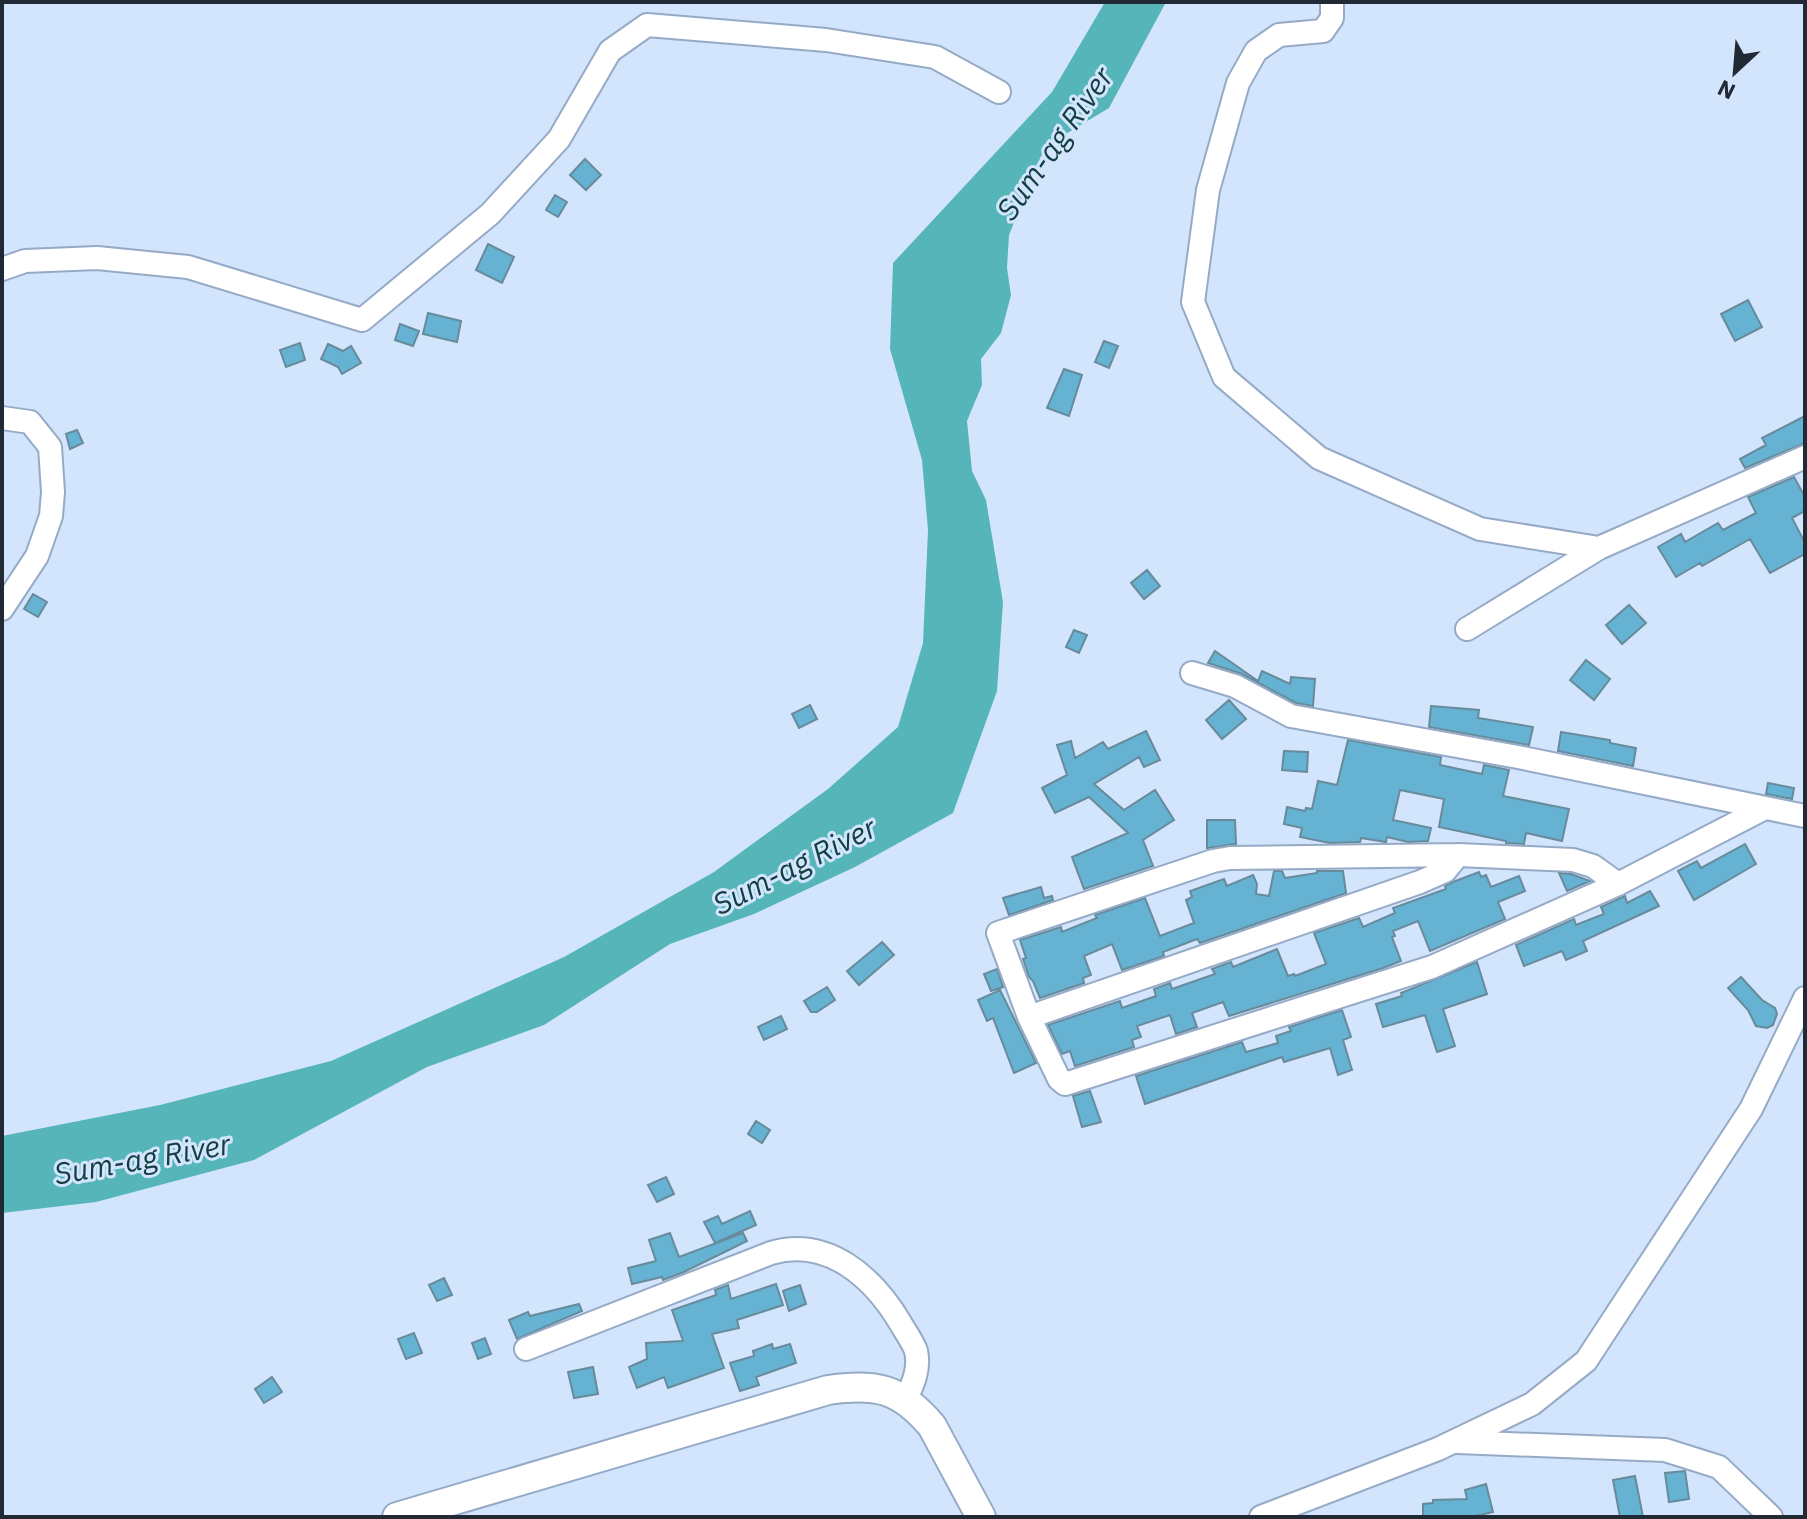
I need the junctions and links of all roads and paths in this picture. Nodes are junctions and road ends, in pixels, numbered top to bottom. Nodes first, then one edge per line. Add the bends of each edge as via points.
1 (1332, 2) edge
2 (999, 92) dead end
3 (2, 269) edge
4 (2, 418) edge
5 (1805, 457) edge
6 (1599, 548) junction
7 (2, 609) edge
8 (1467, 629) dead end
9 (1192, 673) dead end
10 (1765, 808) junction
11 (1805, 816) edge
12 (1458, 855) junction
13 (1618, 884) junction
14 (1805, 998) edge
15 (1029, 1017) junction
16 (526, 1349) dead end
17 (906, 1399) junction
18 (1452, 1442) junction
19 (397, 1517) edge
20 (981, 1517) edge
21 (1261, 1517) edge
22 (1771, 1517) edge

1 - 6 street via 1332,18 1323,31 1279,35 1256,51 1238,83 1208,190 1193,302 1224,377 1319,458 1480,529
2 - 3 street via 935,57 826,40 647,25 610,51 559,139 490,214 362,320 188,267 97,258 25,261
4 - 7 street via 30,422 50,447 53,492 41,547
5 - 6 street
6 - 8 street
9 - 10 street via 1235,686 1291,716
10 - 11 street
10 - 13 street
12 - 13 street via 1573,860 1593,866
12 - 15 street via 1445,871 1420,882
12 - 15 street via 1222,860 998,933
13 - 15 street via 1432,967 1065,1084
14 - 18 street via 1751,1109 1586,1361 1532,1404
16 - 17 street via 771,1253 797,1248 847,1264 893,1310 916,1350 915,1378
17 - 19 main road via 874,1387 828,1390
17 - 20 main road via 932,1426
18 - 21 street
18 - 22 street via 1665,1450 1719,1467

